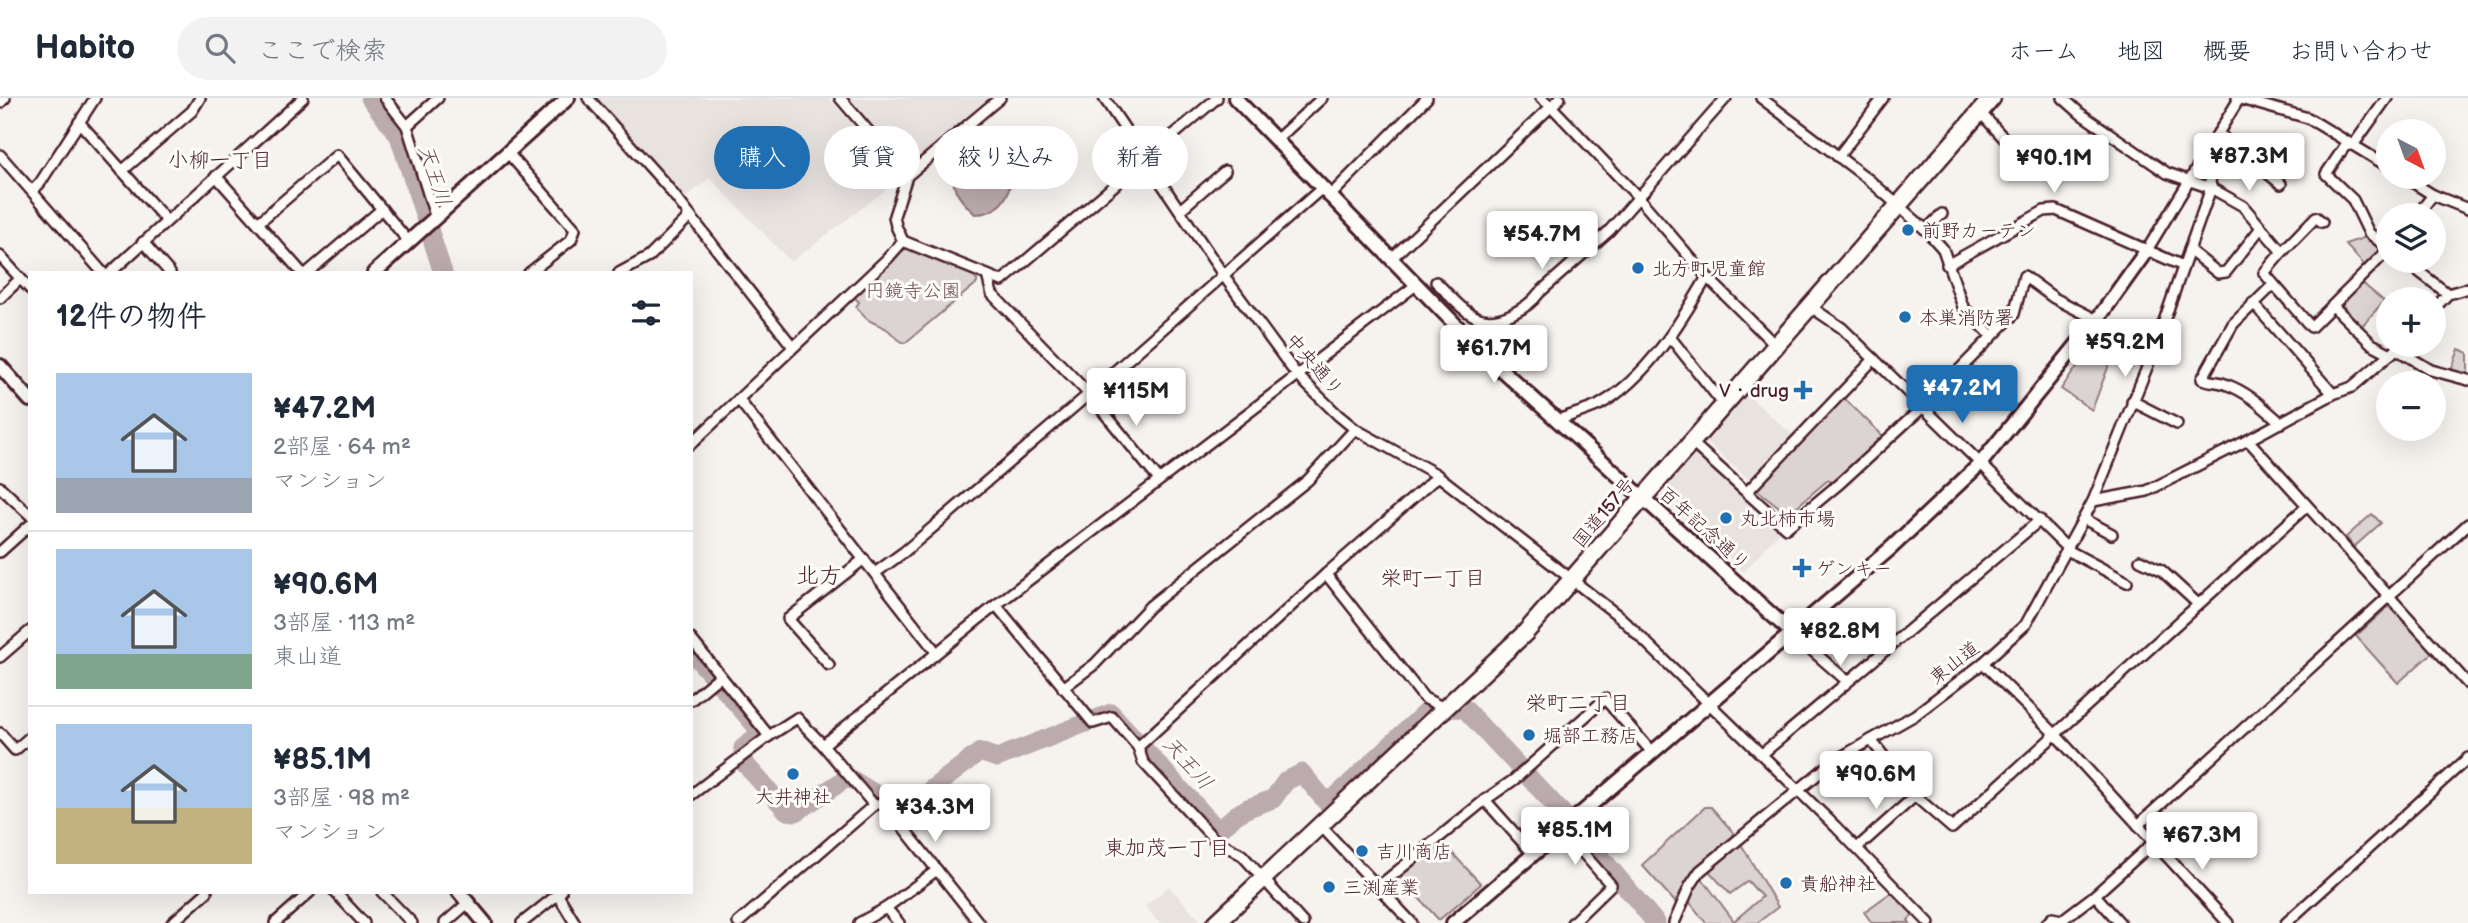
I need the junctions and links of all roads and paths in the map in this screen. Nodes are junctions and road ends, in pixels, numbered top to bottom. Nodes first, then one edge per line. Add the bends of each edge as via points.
1 (5, 98) edge
2 (95, 98) edge
3 (200, 98) edge
4 (303, 98) edge
5 (385, 98) edge
6 (439, 98) edge
7 (568, 98) edge
8 (588, 98) edge
9 (840, 98) edge
10 (1000, 98) edge
11 (1104, 98) edge
12 (1217, 98) edge
13 (1234, 98) edge
14 (1322, 98) edge
15 (1427, 98) edge
16 (1541, 98) edge
17 (1560, 98) edge
18 (1726, 98) edge
19 (1760, 98) edge
20 (1883, 98) edge
21 (1992, 98) edge
22 (2063, 98) edge
23 (2387, 98) edge
24 (2238, 99) edge
25 (2255, 100) edge
26 (0, 103) edge
27 (1551, 106) junction
28 (1980, 113) junction
29 (79, 122) junction
30 (407, 126) junction
31 (864, 126) edge
32 (1123, 126) edge
33 (1184, 126) edge
34 (2218, 134) junction
35 (1275, 141) junction
36 (2228, 142) junction
37 (2354, 144) junction
38 (2012, 147) dead end
39 (508, 153) junction
40 (0, 155) edge
41 (1838, 157) junction
42 (2376, 158) edge
43 (920, 165) edge
44 (122, 171) junction
45 (1225, 171) dead end
46 (216, 176) junction
47 (2189, 181) junction
48 (2281, 184) dead end
49 (2211, 188) junction
50 (903, 189) edge
51 (1110, 189) edge
52 (1166, 189) edge
53 (2423, 189) edge
54 (32, 191) junction
55 (1325, 193) junction
56 (2433, 195) junction
57 (1638, 197) junction
58 (2427, 203) edge
59 (1898, 206) junction
60 (382, 209) junction
61 (2468, 209) edge
62 (1180, 210) junction
63 (1942, 214) dead end
64 (690, 216) junction
65 (436, 219) junction
66 (166, 220) junction
67 (2322, 222) dead end
68 (258, 223) junction
69 (2260, 229) junction
70 (1926, 230) junction
71 (2376, 239) edge
72 (903, 241) junction
73 (143, 242) junction
74 (409, 242) junction
75 (2147, 250) junction
76 (2189, 250) junction
77 (2283, 252) junction
78 (0, 256) edge
79 (1392, 258) junction
80 (2376, 262) edge
81 (1947, 265) junction
82 (2183, 266) junction
83 (101, 271) edge
84 (112, 271) edge
85 (168, 271) edge
86 (302, 271) edge
87 (306, 271) edge
88 (376, 271) edge
89 (532, 271) edge
90 (623, 271) edge
91 (2421, 273) edge
92 (987, 275) junction
93 (1224, 276) junction
94 (1707, 277) junction
95 (20, 279) junction
96 (1436, 282) dead end
97 (1416, 285) junction
98 (2273, 285) junction
99 (28, 287) edge
100 (2468, 288) edge
101 (2448, 294) joint
102 (0, 298) edge
103 (2253, 303) junction
104 (2333, 306) junction
105 (1811, 307) junction
106 (2097, 320) junction
107 (1992, 336) junction
108 (1670, 337) junction
109 (2376, 345) edge
110 (1776, 346) junction
111 (793, 347) junction
112 (2387, 357) edge
113 (2409, 357) edge
114 (1874, 359) junction
115 (0, 366) edge
116 (1296, 374) junction
117 (2468, 380) edge
118 (1089, 394) junction
119 (2333, 394) junction
120 (28, 398) edge
121 (739, 400) junction
122 (2132, 401) junction
123 (1724, 405) junction
124 (1923, 407) junction
125 (1558, 420) junction
126 (2281, 423) junction
127 (2177, 424) dead end
128 (1355, 429) junction
129 (2248, 440) junction
130 (693, 442) edge
131 (1691, 442) junction
132 (1980, 464) junction
133 (1438, 476) junction
134 (1159, 480) junction
135 (0, 487) edge
136 (1747, 492) junction
137 (1643, 497) junction
138 (2093, 501) junction
139 (2307, 506) junction
140 (28, 513) edge
141 (2084, 519) junction
142 (2040, 520) junction
143 (2468, 524) edge
144 (28, 528) edge
145 (2112, 534) dead end
146 (2068, 547) junction
147 (0, 552) edge
148 (864, 559) junction
149 (2140, 560) dead end
150 (875, 573) junction
151 (1326, 574) junction
152 (1573, 580) junction
153 (2127, 582) dead end
154 (2389, 596) junction
155 (2198, 604) junction
156 (996, 605) junction
157 (1791, 632) junction
158 (28, 633) edge
159 (693, 642) edge
160 (936, 652) junction
161 (0, 657) edge
162 (1983, 663) junction
163 (829, 665) dead end
164 (720, 676) junction
165 (1847, 681) junction
166 (2468, 684) edge
167 (1063, 688) junction
168 (693, 698) edge
169 (1709, 703) junction
170 (1446, 709) junction
171 (0, 733) edge
172 (2056, 734) junction
173 (769, 736) junction
174 (28, 739) edge
175 (1871, 740) junction
176 (823, 745) junction
177 (1138, 747) junction
178 (1651, 751) junction
179 (1762, 754) junction
180 (2468, 758) edge
181 (1798, 790) junction
182 (693, 793) edge
183 (1915, 796) junction
184 (1485, 800) junction
185 (874, 805) junction
186 (1320, 825) junction
187 (2138, 825) junction
188 (1562, 830) junction
189 (2154, 842) junction
190 (1857, 848) junction
191 (1533, 854) junction
192 (937, 870) junction
193 (1263, 879) junction
194 (1378, 887) junction
195 (205, 894) edge
196 (308, 894) edge
197 (337, 894) edge
198 (384, 894) edge
199 (560, 894) edge
200 (2095, 895) junction
201 (463, 898) edge
202 (886, 908) junction
203 (172, 923) edge
204 (275, 923) edge
205 (364, 923) edge
206 (412, 923) edge
207 (445, 923) edge
208 (485, 923) edge
209 (522, 923) edge
210 (575, 923) edge
211 (738, 923) edge
212 (859, 923) edge
213 (899, 923) edge
214 (979, 923) edge
215 (1216, 923) edge
216 (1303, 923) edge
217 (1412, 923) edge
218 (1453, 923) edge
219 (1572, 923) edge
220 (1674, 923) edge
221 (1929, 923) edge
222 (2047, 923) edge
223 (2120, 923) edge
224 (2228, 923) edge
225 (2286, 923) edge

1 - 26 street
2 - 29 street
3 - 44 street
4 - 46 street
5 - 30 street
6 - 30 street
7 - 39 street
8 - 64 street
9 - 31 street
10 - 43 street
11 - 32 street, 中央通り
12 - 33 street
13 - 35 street, 百年記念通り
14 - 35 street
15 - 55 street
16 - 27 street
17 - 27 street
18 - 57 street
19 - 41 street
20 - 41 street
21 - 28 highway, 国道157号
22 - 47 street via 2167,173
23 - 37 street
24 - 25 street
24 - 34 street
25 - 37 street via 2308,118
27 - 57 street
27 - 79 street
28 - 38 street
28 - 59 highway, 国道157号
29 - 44 street
29 - 54 street
30 - 65 street
34 - 36 street
34 - 47 street
35 - 55 street, 百年記念通り
36 - 48 street
36 - 49 street, 東山道 via 2210,180
37 - 42 street
37 - 71 street via 2345,146 2326,174 2353,200
39 - 65 street
39 - 89 street via 575,229 571,240
40 - 54 street
41 - 59 street
44 - 66 street
45 - 62 street
46 - 66 street
46 - 68 street
47 - 49 street
47 - 75 street
49 - 69 street via 2243,206
49 - 76 street, 東山道
50 - 72 street via 894,216
51 - 92 street via 1002,281
52 - 62 street, 中央通り
53 - 56 street
54 - 83 street
55 - 79 street, 百年記念通り
55 - 93 street
56 - 58 street
56 - 61 street
57 - 94 street
57 - 96 street via 1609,231 1530,305 1491,319 1479,318
59 - 70 street
59 - 105 highway, 国道157号
60 - 68 street via 337,155
60 - 74 street
60 - 87 street
62 - 93 street, 中央通り
63 - 70 street
64 - 90 street via 649,257
64 - 111 street
65 - 74 street
66 - 73 street
67 - 77 street via 2316,217
68 - 86 street
69 - 76 street via 2226,272 2218,273
69 - 77 street
70 - 81 street via 1943,249
72 - 92 street
72 - 111 street
73 - 84 street
73 - 85 street
74 - 88 street
75 - 81 street via 2056,210 2044,211
75 - 82 street
75 - 106 street
76 - 82 street, 東山道
77 - 98 street via 2264,273
78 - 95 street
79 - 97 street, 百年記念通り
80 - 104 street
81 - 107 street via 1963,307
82 - 122 street, 東山道
91 - 101 street
92 - 118 street via 992,294
93 - 116 street, 中央通り
93 - 118 street
94 - 108 street
94 - 110 street
95 - 99 street
95 - 102 street
97 - 116 street
97 - 125 street, 百年記念通り
98 - 103 street
98 - 104 street via 2312,327
100 - 101 street
103 - 119 street
103 - 126 street via 2233,324 2202,379 2244,391
104 - 109 street
105 - 110 highway, 国道157号
105 - 114 street via 1842,328
106 - 107 street via 2024,276 2014,314
106 - 132 street
107 - 124 street
108 - 123 street
108 - 125 street via 1628,383 1599,404
110 - 123 highway, 国道157号
111 - 121 street
112 - 119 street via 2352,387
113 - 117 street via 2431,370
114 - 124 street
114 - 136 street
115 - 120 street
116 - 128 street, 中央通り
116 - 134 street
118 - 134 street
118 - 150 street
119 - 126 street
121 - 130 street
121 - 148 street
122 - 127 street
122 - 138 street, 東山道
123 - 131 highway, 国道157号
124 - 132 street
124 - 136 street via 1786,528
125 - 137 street, 百年記念通り
126 - 129 street
128 - 133 street, 中央通り
128 - 167 street via 1308,480 1150,606 1095,664
129 - 138 street via 2147,491
129 - 139 street
131 - 136 street
131 - 137 highway, 国道157号
132 - 142 street
132 - 157 street via 1891,548
133 - 151 street
133 - 152 street, 中央通り
134 - 156 street
135 - 140 street
137 - 152 highway, 国道157号
137 - 157 street, 百年記念通り
138 - 141 street, 東山道
139 - 154 street
139 - 155 street
141 - 145 street
141 - 146 street, 東山道
142 - 146 street
142 - 165 street
143 - 154 street
144 - 147 street
146 - 153 street
146 - 162 street, 東山道 via 2026,624
148 - 150 street
148 - 163 street via 788,619
149 - 155 street via 2161,570
150 - 160 street
151 - 170 street via 1424,698
151 - 177 street
152 - 169 street, 中央通り via 1620,617
152 - 170 highway, 国道157号
154 - 166 street
154 - 187 street
155 - 172 street
156 - 160 street
156 - 167 street
157 - 165 street
157 - 169 street
158 - 161 street
159 - 164 street
160 - 176 street
162 - 172 street
162 - 175 street, 東山道 via 1915,715
164 - 168 street
164 - 173 street
165 - 179 street
167 - 177 street via 1093,723 1112,717
169 - 178 street
169 - 179 street, 中央通り
170 - 186 highway, 国道157号
171 - 174 street via 15,750
172 - 183 street via 1952,828
172 - 187 street
173 - 176 street via 797,718
173 - 182 street
175 - 181 street, 東山道 via 1834,761
175 - 183 street
176 - 185 street
177 - 193 street via 1143,762 1214,839 1242,855
178 - 184 street via 1605,699
178 - 188 street
179 - 181 street, 中央通り
180 - 225 street
181 - 190 street, 中央通り
181 - 220 street, 東山道 via 1700,871
183 - 190 street
184 - 191 street
184 - 194 street
185 - 192 street via 882,803 889,810
185 - 211 street
186 - 193 highway, 国道157号
186 - 194 street
187 - 189 street
188 - 191 street
188 - 219 street via 1611,885
189 - 200 street
189 - 224 street
190 - 221 street, 中央通り
191 - 218 street
192 - 202 street
192 - 214 street
193 - 215 highway, 国道157号
193 - 216 street
194 - 217 street
195 - 203 street
196 - 204 street
197 - 205 street
198 - 206 street
199 - 209 street
199 - 210 street
200 - 222 street via 2062,920 2052,918
200 - 223 street
201 - 207 street
201 - 208 street
202 - 212 street
202 - 213 street

